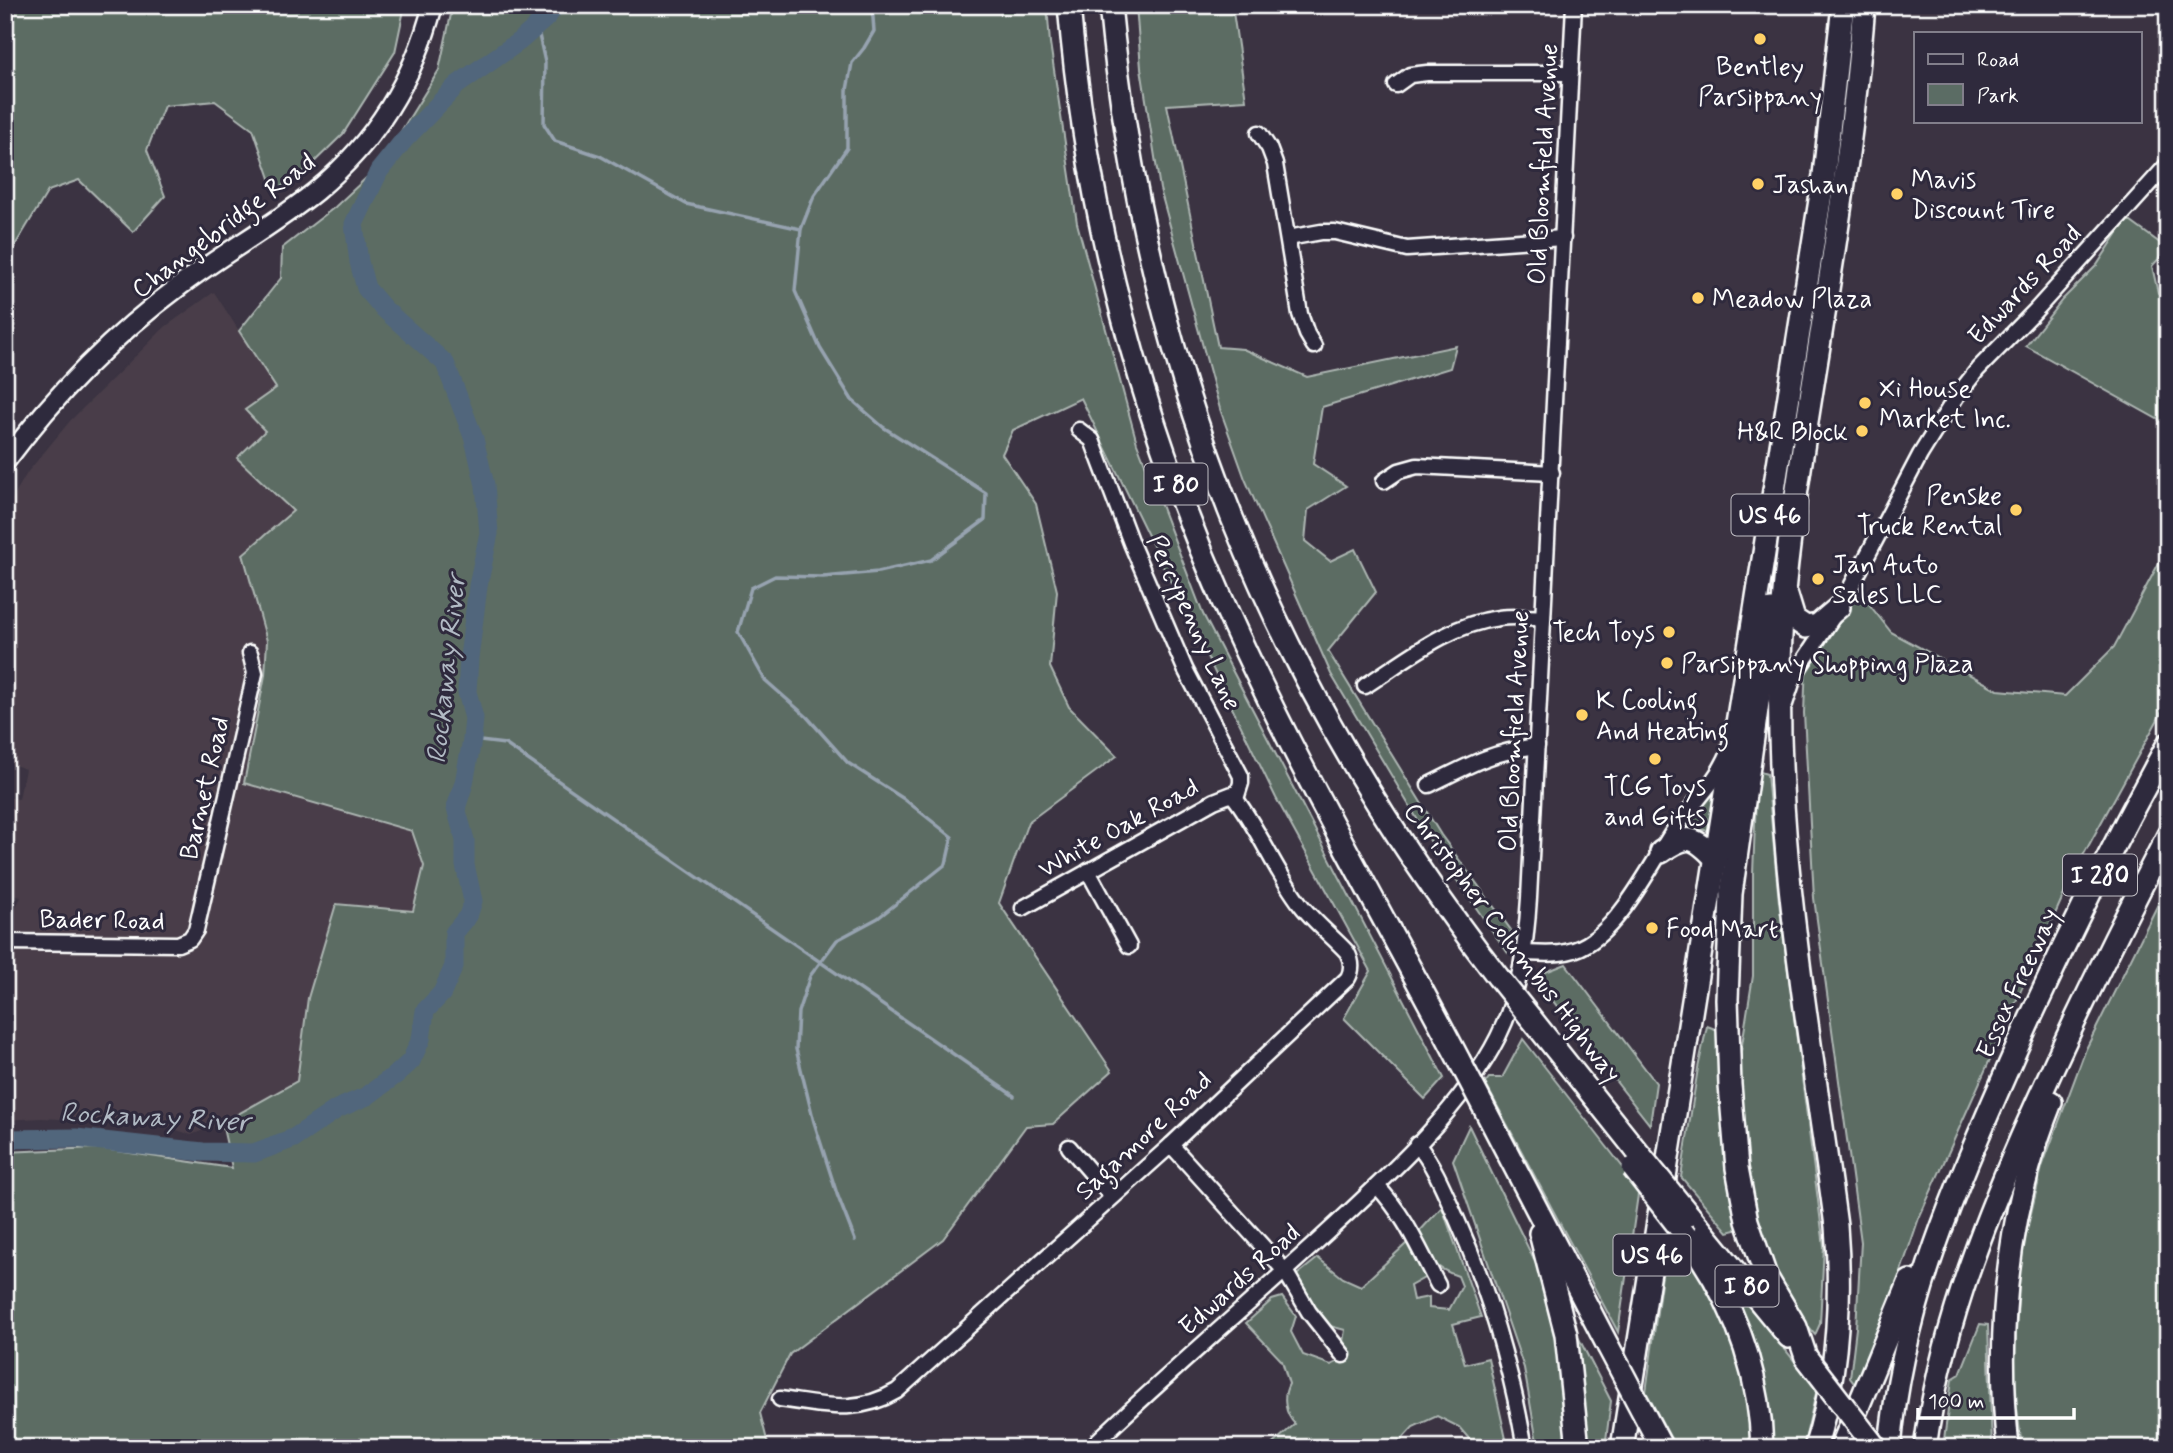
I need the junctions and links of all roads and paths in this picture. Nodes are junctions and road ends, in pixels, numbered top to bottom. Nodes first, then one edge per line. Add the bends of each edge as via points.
1 (433, 5) edge
2 (1069, 5) edge
3 (1110, 5) edge
4 (1574, 5) edge
5 (1843, 5) edge
6 (1864, 5) edge
7 (1571, 73) junction
8 (1396, 85) dead end
9 (1259, 133) dead end
10 (2168, 163) edge
11 (1288, 238) junction
12 (1563, 238) junction
13 (1314, 346) dead end
14 (1079, 430) dead end
15 (5, 462) edge
16 (1552, 473) junction
17 (1384, 481) dead end
18 (1787, 557) junction
19 (1785, 588) junction
20 (1839, 607) junction
21 (1543, 618) junction
22 (250, 653) dead end
23 (1365, 686) dead end
24 (1735, 736) junction
25 (1779, 743) junction
26 (2168, 744) edge
27 (1537, 746) junction
28 (1429, 785) dead end
29 (1236, 799) junction
30 (2168, 835) edge
31 (1661, 852) junction
32 (1716, 859) junction
33 (1088, 872) junction
34 (1023, 908) dead end
35 (194, 933) joint
36 (5, 942) edge
37 (1129, 946) dead end
38 (1525, 953) junction
39 (2098, 974) junction
40 (1417, 1144) junction
41 (1171, 1145) junction
42 (1069, 1147) dead end
43 (1377, 1186) junction
44 (1530, 1195) junction
45 (1112, 1197) junction
46 (1688, 1225) junction
47 (1931, 1253) junction
48 (1285, 1271) junction
49 (1438, 1285) dead end
50 (1343, 1355) dead end
51 (1806, 1357) junction
52 (780, 1399) dead end
53 (1626, 1441) edge
54 (1658, 1441) edge
55 (1090, 1448) edge
56 (1525, 1448) edge
57 (1578, 1448) edge
58 (1762, 1448) edge
59 (1815, 1448) edge
60 (1841, 1448) edge
61 (1876, 1448) edge
62 (1890, 1448) edge
63 (1925, 1448) edge
64 (2008, 1448) edge

1 - 15 main road, Changebridge Road via 405,82 357,153 315,191 178,287 127,330 51,405
2 - 44 highway, I 80, bridge via 1081,116 1102,232 1130,346 1209,569 1311,781
3 - 46 highway, Christopher Columbus Highway / I 80, bridge via 1128,148 1150,261 1187,397 1232,519 1282,632 1350,761 1418,868 1564,1060 1570,1085
4 - 7 street, Old Bloomfield Avenue
5 - 24 highway, US 46 via 1824,175
6 - 18 highway, US 46 via 1851,142
7 - 8 street via 1427,73 1410,75
7 - 12 street, Old Bloomfield Avenue
9 - 11 street via 1275,164
10 - 20 street, Edwards Road via 1956,397
11 - 12 street via 1335,232 1414,249
11 - 13 street via 1300,314
12 - 16 street, Old Bloomfield Avenue
14 - 29 street, Percypenny Lane via 1092,440 1185,669 1237,765 1241,783
16 - 17 street via 1417,466
16 - 21 street, Old Bloomfield Avenue
18 - 19 highway, US 46
18 - 51 highway via 1777,567 1736,852 1727,962 1728,1037 1735,1156 1747,1222 1766,1276 1796,1327
19 - 20 highway via 1794,619 1806,627 1818,625
19 - 25 highway, US 46
20 - 25 street, Edwards Road via 1794,674
21 - 23 street via 1502,617 1462,627
21 - 27 street, Old Bloomfield Avenue
22 - 35 street, Barnet Road via 255,673
24 - 31 street via 1721,767
24 - 32 highway, US 46
25 - 59 highway, US 46 via 1786,865 1838,1247 1837,1347
26 - 47 highway, Essex Freeway / I 280 via 2063,948
27 - 28 street via 1483,757
27 - 38 street, Old Bloomfield Avenue
29 - 33 street, White Oak Road via 1232,794 1214,801
29 - 41 street, Sagamore Road via 1302,907 1350,958 1351,972
30 - 39 highway, I 280
31 - 32 highway via 1679,840 1692,839
31 - 38 street via 1601,934 1569,953
32 - 53 highway, US 46
33 - 34 street, White Oak Road
33 - 37 street
35 - 36 street, Bader Road via 178,944
38 - 40 street, Old Bloomfield Avenue via 1499,1037 1452,1105
39 - 63 highway via 2047,1079 1967,1270 1936,1381
39 - 64 highway via 2043,1125 2015,1230 2003,1346
40 - 43 street, Edwards Road
40 - 56 street via 1444,1189 1479,1273 1505,1354
41 - 45 street, Sagamore Road
41 - 48 street
42 - 45 street
43 - 48 street, Edwards Road
43 - 49 street via 1408,1224
44 - 54 highway, I 80, bridge
44 - 57 highway via 1566,1334
45 - 52 street, Sagamore Road via 897,1391 850,1407
46 - 51 highway, I 80
46 - 58 highway via 1745,1347 1758,1402
47 - 60 highway via 1918,1262
47 - 62 highway via 1905,1347
48 - 50 street via 1309,1312
48 - 55 street, Edwards Road
51 - 61 highway, I 80, bridge

